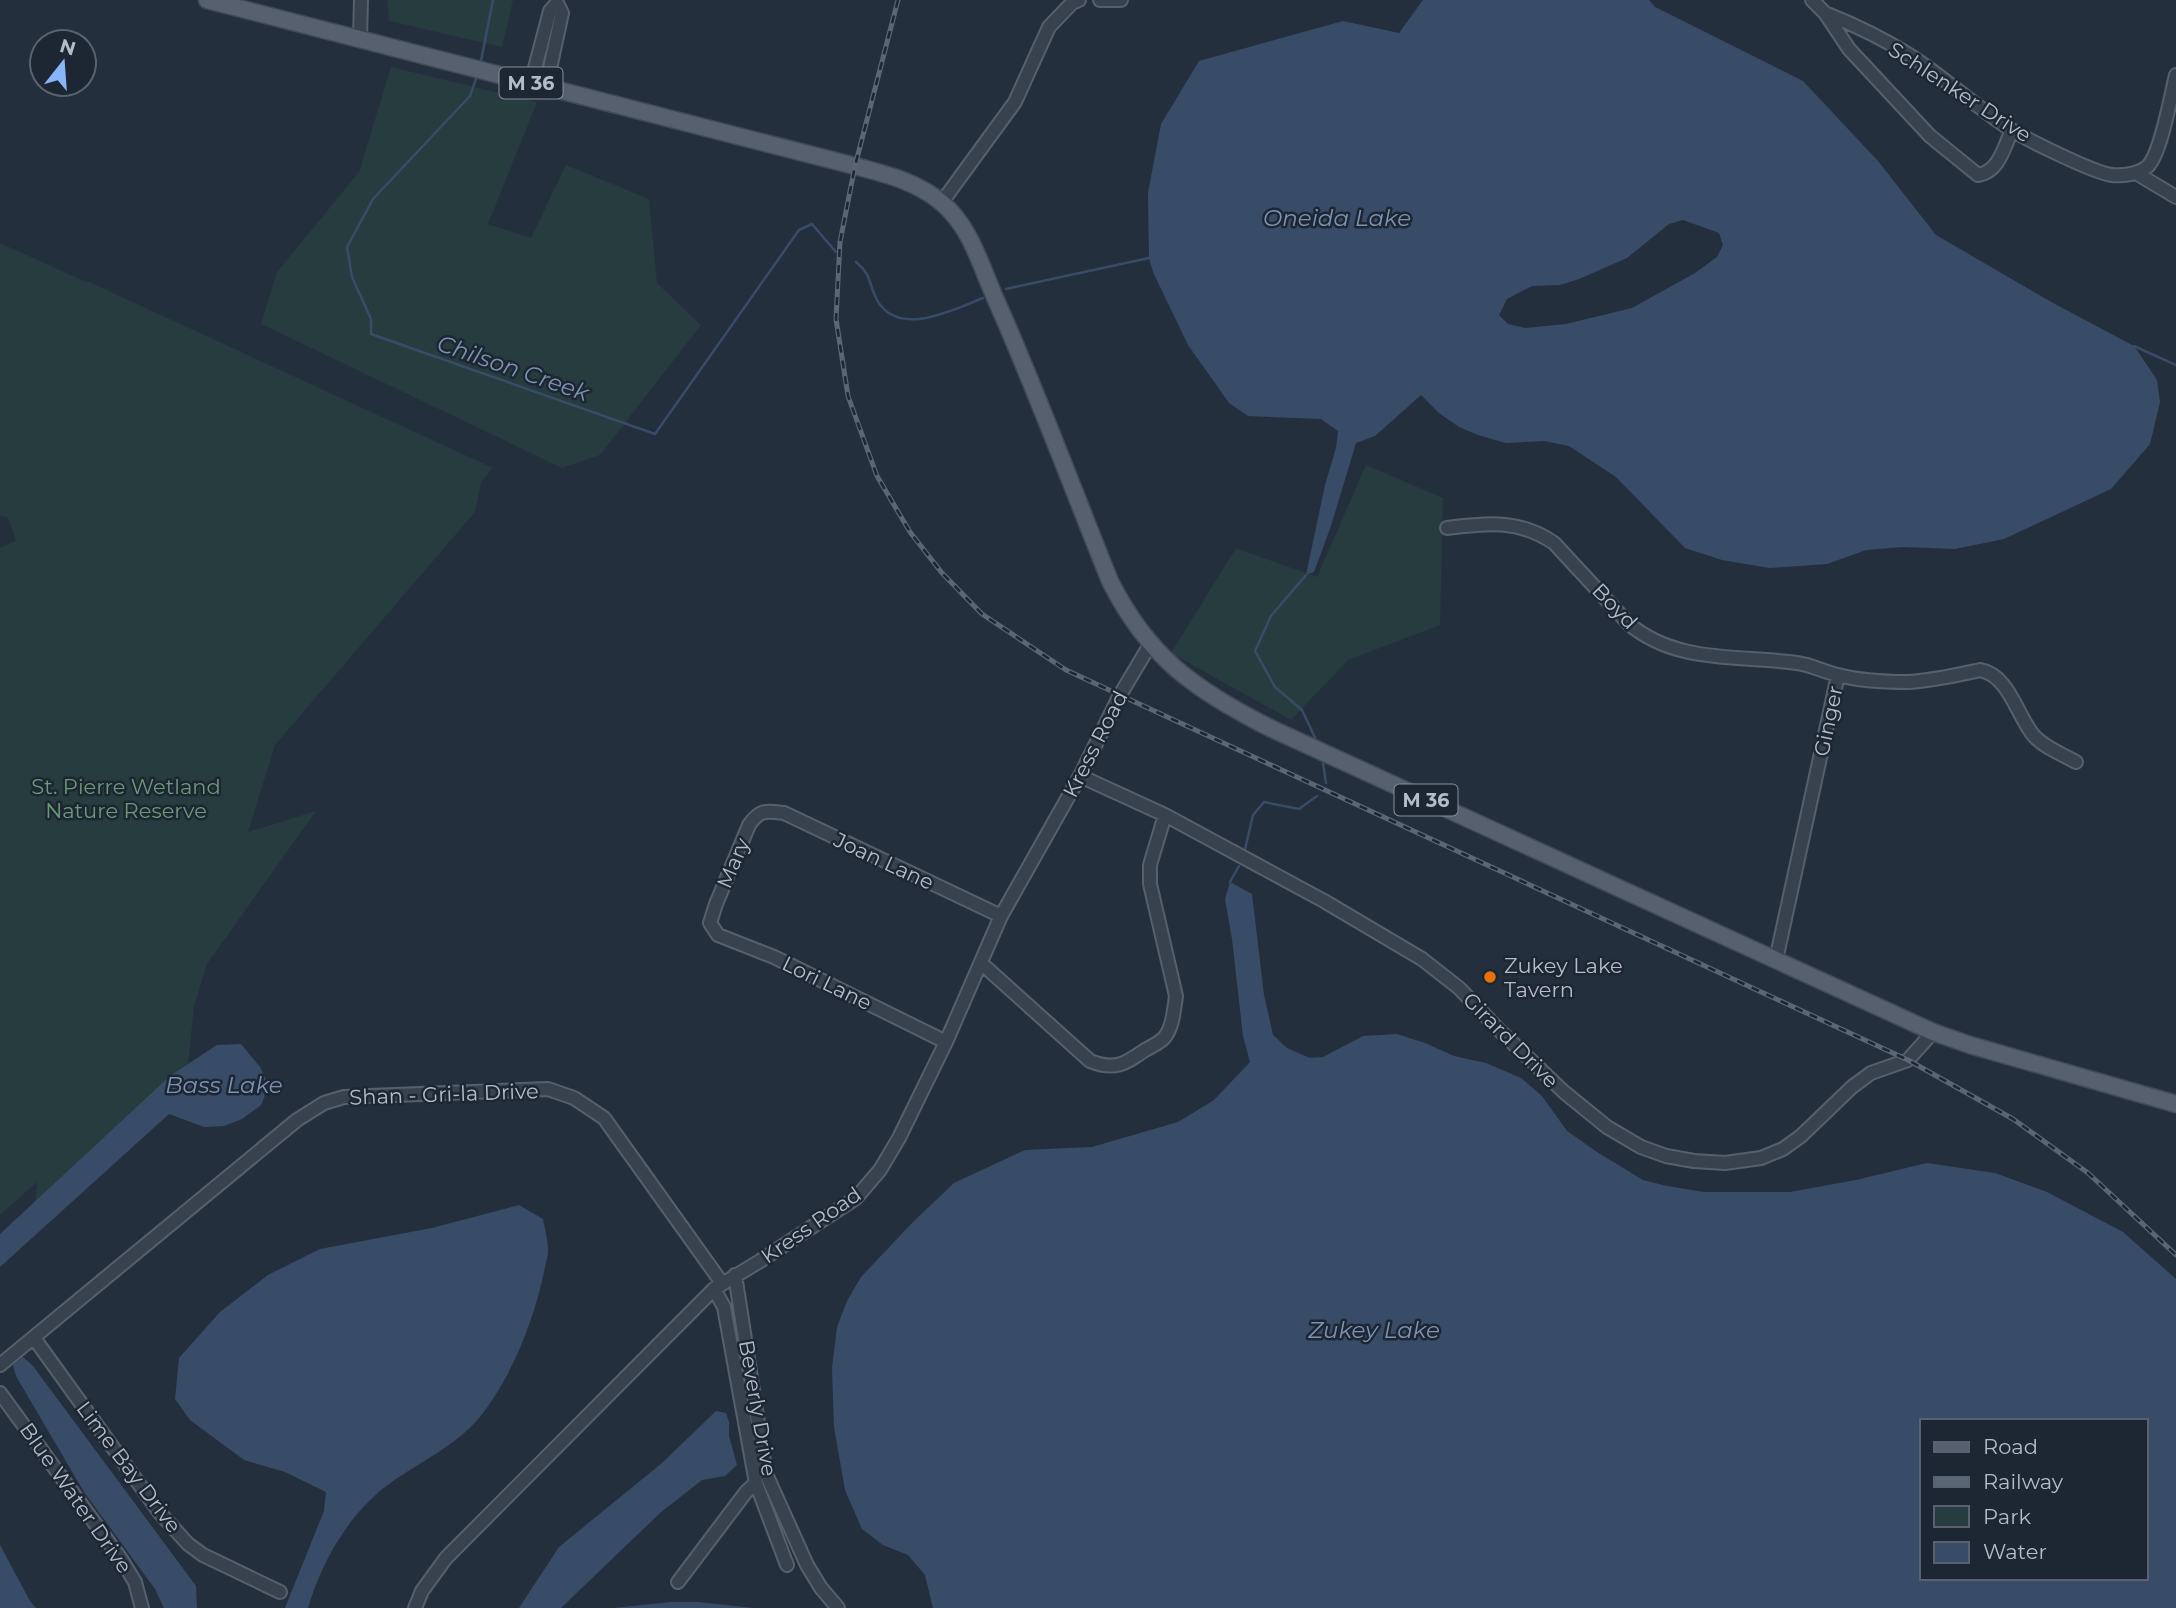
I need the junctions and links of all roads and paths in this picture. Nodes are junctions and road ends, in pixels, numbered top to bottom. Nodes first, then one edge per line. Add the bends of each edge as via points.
1 (207, 0) edge
2 (360, 0) edge
3 (1079, 0) edge
4 (1100, 0) edge
5 (1121, 0) edge
6 (1812, 0) edge
7 (557, 1) edge
8 (1825, 13) junction
9 (360, 38) junction
10 (2176, 75) edge
11 (538, 85) junction
12 (2011, 130) junction
13 (2136, 173) junction
14 (2176, 197) edge
15 (942, 202) junction
16 (1447, 528) dead end
17 (1151, 643) junction
18 (1838, 676) junction
19 (2076, 762) dead end
20 (1080, 776) junction
21 (766, 811) joint
22 (1165, 815) junction
23 (1001, 916) junction
24 (710, 923) joint
25 (1776, 960) junction
26 (981, 963) junction
27 (1933, 1032) junction
28 (946, 1042) junction
29 (2176, 1104) edge
30 (735, 1275) junction
31 (718, 1286) junction
32 (34, 1338) junction
33 (0, 1365) edge
34 (0, 1393) edge
35 (756, 1483) junction
36 (788, 1565) dead end
37 (678, 1582) dead end
38 (280, 1592) dead end
39 (142, 1608) edge
40 (415, 1608) edge
41 (838, 1608) edge

1 - 9 main road, M 36
2 - 9 street
3 - 15 street via 1049,27 1015,102
4 - 5 street
6 - 8 street
7 - 11 street via 550,11
8 - 12 street, Schlenker Drive via 1911,56
8 - 12 street via 1849,49 1930,136 1978,175 1987,174 1997,163
9 - 11 main road, M 36
10 - 13 street via 2155,154 2147,167
11 - 15 main road, M 36 via 898,177
12 - 13 street, Schlenker Drive via 2098,172
13 - 14 street
15 - 17 main road, M 36 via 978,257 1110,580 1130,618
16 - 18 street, Boyd via 1499,523 1541,534 1629,624 1661,644 1688,653 1814,666
17 - 20 street, Kress Road
17 - 25 main road, M 36 via 1193,683 1247,716
18 - 19 street, Ginger via 1907,682 1990,672 2037,739
18 - 25 street, Ginger
20 - 22 street, Girard Drive
20 - 23 street, Kress Road
21 - 23 street, Joan Lane via 784,813
21 - 24 street, Mary via 749,825
22 - 26 street via 1150,865 1150,884 1176,996 1164,1038 1125,1064 1101,1066
22 - 27 street, Girard Drive via 1422,959 1607,1127 1640,1147 1667,1156 1725,1163 1761,1158 1783,1149 1871,1073 1908,1060
23 - 26 street, Kress Road
24 - 28 street, Lori Lane via 718,935 774,957
25 - 27 main road, M 36
26 - 28 street, Kress Road
27 - 29 main road, M 36
28 - 30 street, Kress Road via 880,1170 856,1198
30 - 31 street, Kress Road
30 - 41 street, Beverly Drive via 766,1474 807,1565
31 - 32 street, Shan - Gri-la Drive via 604,1118 574,1098 548,1089 344,1097 324,1103 297,1121
31 - 35 street, Shan - Gri-la Drive
31 - 40 street, Kress Road via 446,1558
32 - 33 street, Shan - Gri-la Drive
32 - 38 street, Lime Bay Drive via 160,1513 188,1544
34 - 39 street, Blue Water Drive via 121,1559 135,1582
35 - 36 street, Shan - Gri-la Drive
35 - 37 street

